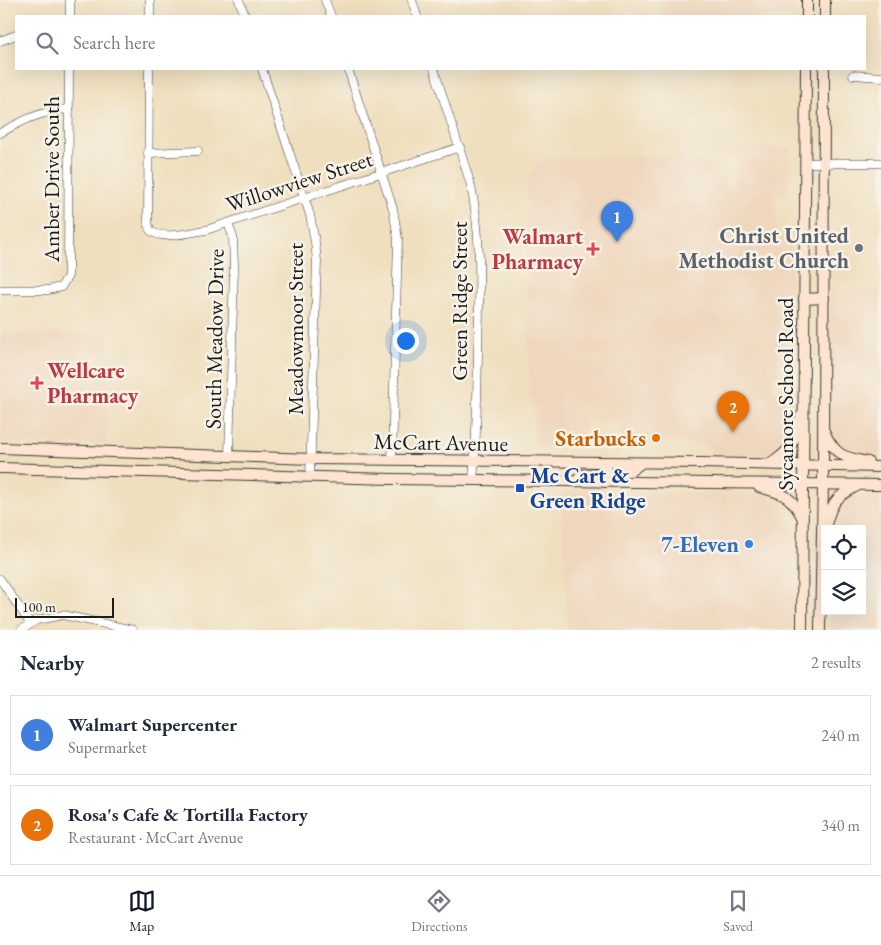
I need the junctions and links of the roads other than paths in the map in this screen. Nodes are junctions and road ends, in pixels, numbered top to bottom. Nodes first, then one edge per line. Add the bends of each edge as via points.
1 (70, 0) edge
2 (150, 0) edge
3 (239, 0) edge
4 (325, 0) edge
5 (412, 0) edge
6 (807, 0) edge
7 (825, 0) edge
8 (70, 15) edge
9 (150, 15) edge
10 (245, 15) edge
11 (331, 15) edge
12 (417, 15) edge
13 (807, 15) edge
14 (825, 15) edge
15 (15, 35) edge
16 (0, 41) edge
17 (69, 70) edge
18 (149, 70) edge
19 (262, 70) edge
20 (348, 70) edge
21 (434, 70) edge
22 (806, 70) edge
23 (824, 70) edge
24 (853, 75) dead end
25 (881, 77) edge
26 (69, 109) junction
27 (0, 133) edge
28 (460, 147) junction
29 (198, 151) dead end
30 (148, 153) junction
31 (806, 163) junction
32 (824, 163) junction
33 (881, 163) edge
34 (382, 172) junction
35 (304, 198) junction
36 (228, 223) junction
37 (0, 290) edge
38 (824, 298) junction
39 (804, 299) junction
40 (805, 405) junction
41 (823, 428) junction
42 (0, 448) edge
43 (229, 456) junction
44 (312, 459) junction
45 (392, 460) junction
46 (475, 462) junction
47 (606, 463) junction
48 (641, 463) junction
49 (769, 465) junction
50 (804, 466) junction
51 (822, 466) junction
52 (881, 466) edge
53 (0, 468) edge
54 (310, 477) junction
55 (473, 480) junction
56 (574, 482) junction
57 (605, 482) junction
58 (744, 483) junction
59 (804, 484) junction
60 (823, 484) junction
61 (862, 484) junction
62 (881, 485) edge
63 (802, 518) junction
64 (822, 525) edge
65 (826, 525) edge
66 (821, 570) edge
67 (0, 579) edge
68 (30, 623) junction
69 (111, 627) edge
70 (802, 629) edge
71 (21, 630) edge
72 (132, 630) edge
73 (820, 630) edge

1 - 8 street
2 - 9 street
3 - 10 street
4 - 11 street
5 - 12 street
6 - 13 main road
7 - 14 main road
15 - 16 street
17 - 26 street, Amber Drive South
18 - 30 street
19 - 35 street, Meadowmoor Street
20 - 34 street
21 - 28 street, Green Ridge Street
22 - 31 main road, Sycamore School Road
23 - 32 main road, Sycamore School Road
24 - 25 street
26 - 27 street via 36,115
26 - 37 street, Amber Drive South via 68,276 61,287 48,290
28 - 34 street, Willowview Street
28 - 46 street, Green Ridge Street via 475,200 480,239
29 - 30 street
30 - 36 street, Willowview Street via 150,230 155,234 180,235
31 - 32 street
31 - 39 main road, Sycamore School Road
32 - 33 street
32 - 38 main road, Sycamore School Road
34 - 35 street, Willowview Street
34 - 45 street via 393,209 398,256
35 - 36 street, Willowview Street
35 - 44 street, Meadowmoor Street via 317,261
36 - 43 street, South Meadow Drive via 233,237 234,267
38 - 39 main road
38 - 41 main road, Sycamore School Road
39 - 40 main road, Sycamore School Road
40 - 49 main road via 794,442 784,456
40 - 50 main road, Sycamore School Road
41 - 51 main road, Sycamore School Road
41 - 52 main road via 829,442 842,456
42 - 43 main road, McCart Avenue
43 - 44 main road, McCart Avenue
44 - 45 main road, McCart Avenue
44 - 54 street, Meadowmoor Street
45 - 46 main road, McCart Avenue
46 - 47 main road, McCart Avenue
46 - 55 street, Green Ridge Street
47 - 48 main road, McCart Avenue
47 - 56 main road via 606,470 582,475
48 - 49 main road, McCart Avenue
48 - 57 main road via 630,471 611,473
49 - 50 main road, McCart Avenue
50 - 51 main road, McCart Avenue
50 - 59 main road, Sycamore School Road
51 - 52 main road, McCart Avenue
51 - 60 main road, Sycamore School Road
53 - 54 main road, McCart Avenue
54 - 55 main road, McCart Avenue
55 - 56 main road, McCart Avenue
56 - 57 main road, McCart Avenue
57 - 58 main road, McCart Avenue
58 - 59 main road, McCart Avenue
58 - 63 main road via 785,494 795,503
59 - 60 main road, McCart Avenue
59 - 63 main road, Sycamore School Road
60 - 61 main road, McCart Avenue
60 - 64 main road, Sycamore School Road
61 - 62 main road, McCart Avenue
61 - 65 main road via 836,500
63 - 70 main road, Sycamore School Road
66 - 73 main road, Sycamore School Road
67 - 68 street
68 - 69 street via 63,615
68 - 71 street
69 - 72 street
70 - 73 main road

